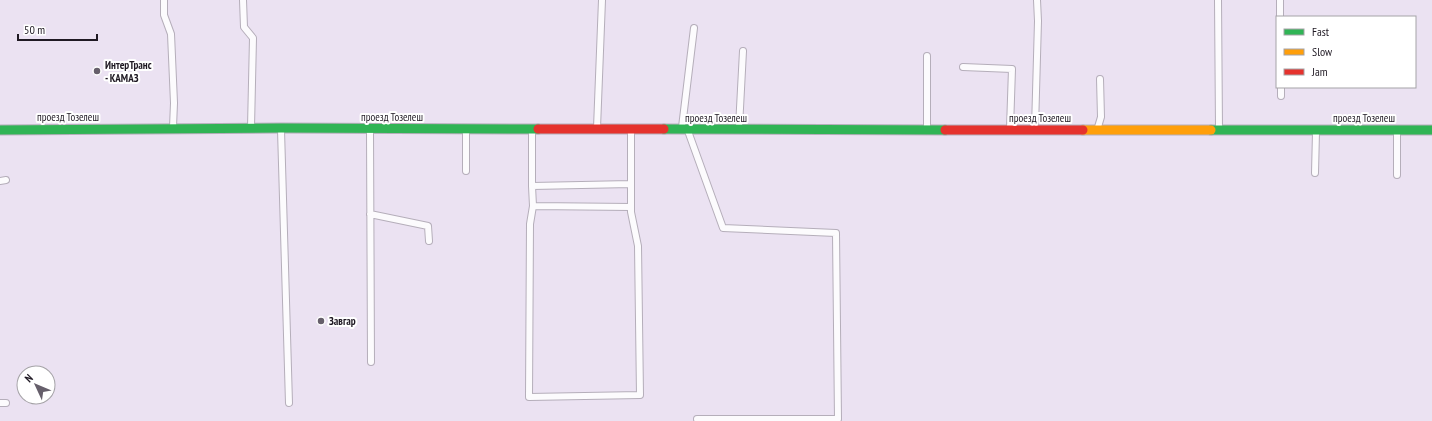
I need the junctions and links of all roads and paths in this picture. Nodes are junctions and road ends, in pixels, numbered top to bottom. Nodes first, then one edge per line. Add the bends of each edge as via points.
1 (164, 0) edge
2 (244, 0) edge
3 (602, 0) edge
4 (1037, 0) edge
5 (1218, 0) edge
6 (1280, 0) edge
7 (1280, 16) edge
8 (694, 28) dead end
9 (743, 51) dead end
10 (927, 56) dead end
11 (963, 67) dead end
12 (1100, 79) dead end
13 (1281, 88) edge
14 (1281, 96) dead end
15 (251, 128) junction
16 (280, 128) junction
17 (173, 129) junction
18 (0, 130) edge
19 (370, 130) junction
20 (466, 130) junction
21 (532, 130) junction
22 (597, 130) junction
23 (631, 130) junction
24 (684, 130) junction
25 (738, 130) junction
26 (927, 130) junction
27 (1010, 130) junction
28 (1035, 130) junction
29 (1097, 130) junction
30 (1219, 130) junction
31 (1316, 130) junction
32 (1397, 130) junction
33 (1432, 130) edge
34 (466, 171) dead end
35 (1315, 173) dead end
36 (1397, 175) dead end
37 (631, 184) junction
38 (532, 186) junction
39 (533, 206) junction
40 (631, 207) junction
41 (370, 214) junction
42 (429, 241) dead end
43 (371, 362) dead end
44 (289, 403) dead end
45 (697, 419) dead end

1 - 17 lane via 164,15 171,34
2 - 15 lane via 244,27 253,38
3 - 22 lane
4 - 28 lane
5 - 30 lane
6 - 7 lane
8 - 24 lane
9 - 25 lane
10 - 26 lane
11 - 27 lane via 1012,69
12 - 29 lane via 1101,117
13 - 14 lane
15 - 16 street, проезд Тозелеш
15 - 17 street, проезд Тозелеш
16 - 19 street, проезд Тозелеш
16 - 44 lane
17 - 18 street, проезд Тозелеш
19 - 20 street, проезд Тозелеш
19 - 41 lane
20 - 21 street, проезд Тозелеш
20 - 34 lane
21 - 22 street, проезд Тозелеш
21 - 38 lane
22 - 23 street, проезд Тозелеш
23 - 24 street, проезд Тозелеш
23 - 37 lane
24 - 25 street, проезд Тозелеш
24 - 45 lane via 723,228 836,233 838,419
25 - 26 street, проезд Тозелеш
26 - 27 street, проезд Тозелеш
27 - 28 street, проезд Тозелеш
28 - 29 street, проезд Тозелеш
29 - 30 street, проезд Тозелеш
30 - 31 street, проезд Тозелеш
31 - 32 street, проезд Тозелеш
31 - 35 lane
32 - 33 street, проезд Тозелеш
32 - 36 lane
37 - 38 lane
37 - 40 lane
38 - 39 lane
39 - 40 lane
39 - 40 lane via 530,224 529,397 640,395 638,246
41 - 42 lane via 428,226
41 - 43 lane

